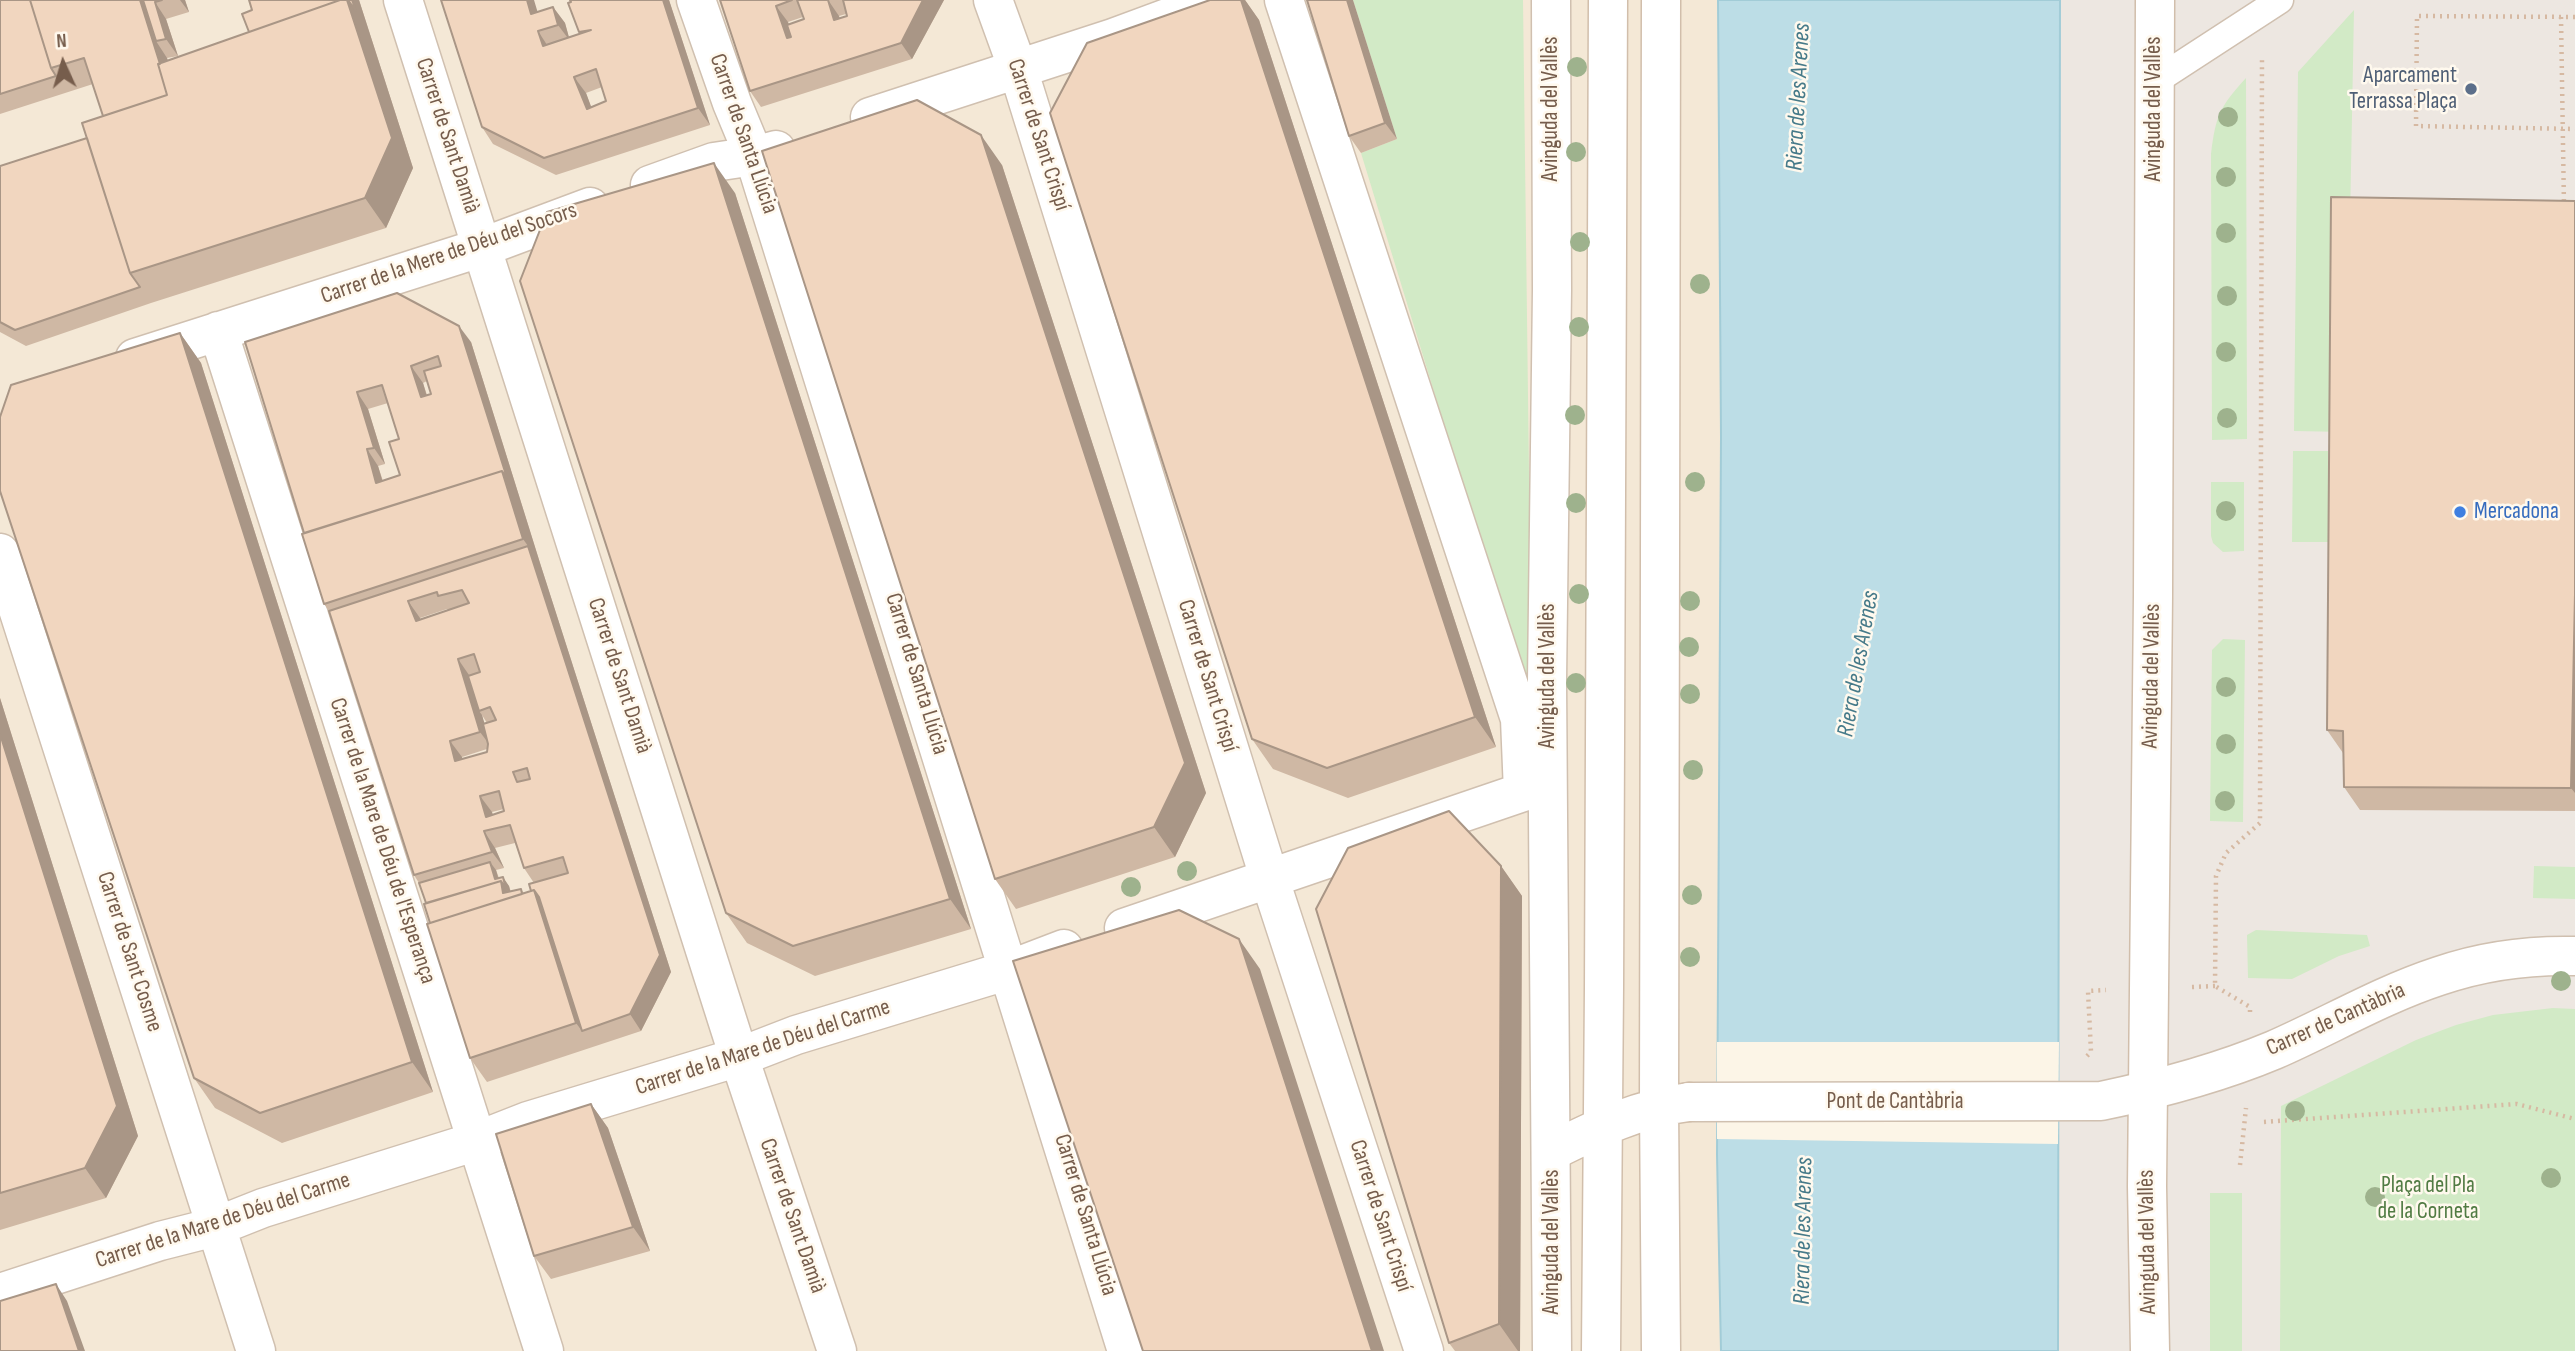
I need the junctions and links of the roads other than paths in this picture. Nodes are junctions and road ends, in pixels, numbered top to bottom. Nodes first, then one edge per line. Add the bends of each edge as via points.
1 (403, 0) edge
2 (696, 0) edge
3 (993, 0) edge
4 (1216, 0) edge
5 (1284, 0) edge
6 (1551, 0) edge
7 (1608, 0) edge
8 (1661, 0) edge
9 (2155, 0) edge
10 (2271, 4) edge
11 (1018, 69) junction
12 (2154, 82) junction
13 (754, 156) junction
14 (483, 247) junction
15 (218, 331) junction
16 (103, 368) edge
17 (0, 553) edge
18 (1269, 877) junction
19 (2575, 956) edge
20 (1009, 970) junction
21 (739, 1057) junction
22 (2147, 1092) junction
23 (2101, 1101) joint
24 (1674, 1104) junction
25 (1602, 1125) junction
26 (477, 1141) junction
27 (1552, 1151) junction
28 (215, 1227) junction
29 (0, 1293) edge
30 (256, 1351) edge
31 (544, 1351) edge
32 (837, 1351) edge
33 (1127, 1351) edge
34 (1424, 1351) edge
35 (1552, 1351) edge
36 (1601, 1351) edge
37 (1661, 1351) edge
38 (2150, 1351) edge

1 - 14 street, Carrer de Sant Damià
2 - 13 street, Carrer de Santa Llúcia
3 - 11 street, Carrer de Sant Crispí
4 - 11 street, Carrer de la Mere de Déu del Socors
5 - 18 street, Carrer de la Mare de Déu del Carme via 1520,719 1523,792
6 - 27 street, Avinguda del Vallès via 1548,694
7 - 25 street
8 - 24 street
9 - 12 street, Avinguda del Vallès
10 - 12 lane
11 - 13 street, Carrer de la Mere de Déu del Socors
11 - 18 street, Carrer de Sant Crispí
12 - 22 street, Avinguda del Vallès
13 - 14 street, Carrer de la Mere de Déu del Socors via 714,162
13 - 20 street, Carrer de Santa Llúcia
14 - 15 street, Carrer de la Mere de Déu del Socors
14 - 21 street, Carrer de Sant Damià
15 - 16 street, Carrer de la Mere de Déu del Socors
15 - 26 street, Carrer de la Mare de Déu de l'Esperança
17 - 28 street, Carrer de Sant Cosme
18 - 20 street, Carrer de la Mare de Déu del Carme
18 - 34 street, Carrer de Sant Crispí
19 - 22 street, Carrer de Cantàbria via 2497,961 2439,975 2248,1059
20 - 21 street, Carrer de la Mare de Déu del Carme
20 - 33 street, Carrer de Santa Llúcia
21 - 26 street, Carrer de la Mare de Déu del Carme
21 - 32 street, Carrer de Sant Damià
22 - 23 street, Carrer de Cantàbria
22 - 38 street, Avinguda del Vallès
23 - 24 street, Pont de Cantàbria
24 - 25 street, Pont de Cantàbria
24 - 37 street
25 - 27 street, Pont de Cantàbria
25 - 36 street
26 - 28 street, Carrer de la Mare de Déu del Carme
26 - 31 street, Carrer de la Mare de Déu de l'Esperança
27 - 35 street, Avinguda del Vallès
28 - 29 street, Carrer de la Mare de Déu del Carme
28 - 30 street, Carrer de Sant Cosme

